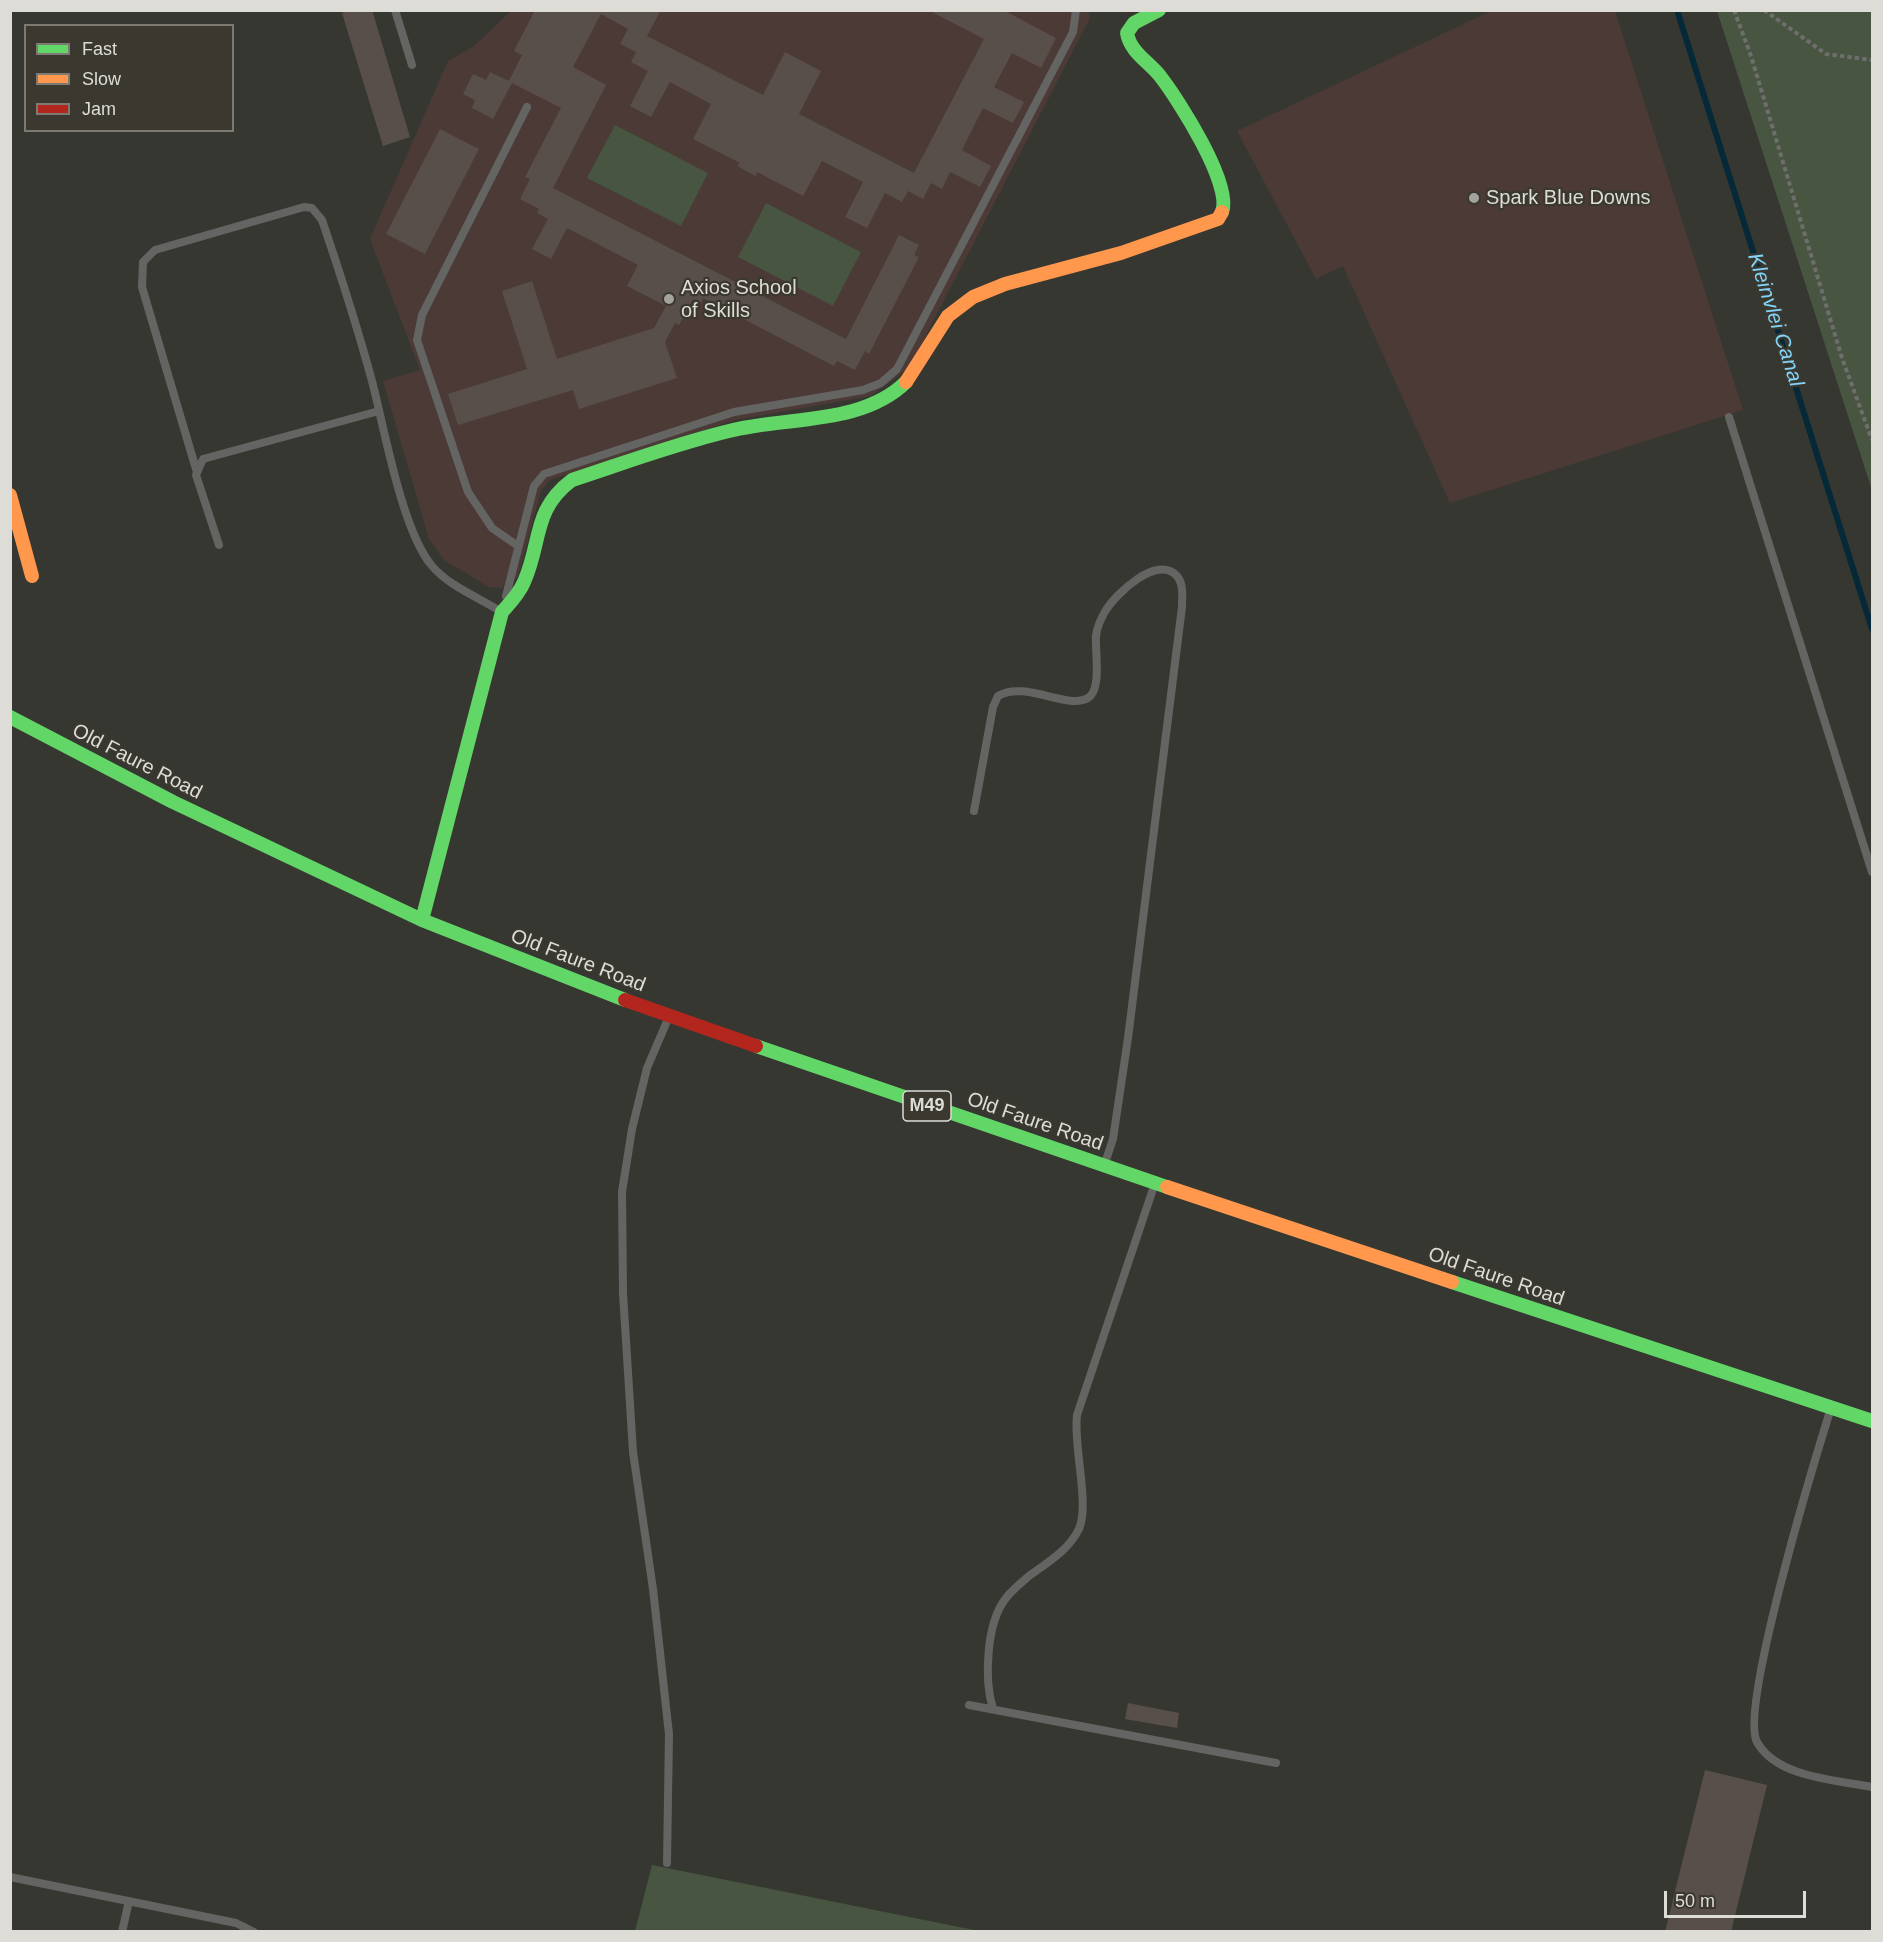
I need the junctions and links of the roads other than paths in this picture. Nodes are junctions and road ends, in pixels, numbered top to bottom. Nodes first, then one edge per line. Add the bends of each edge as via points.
1 (395, 10) edge
2 (1076, 10) edge
3 (1159, 10) edge
4 (412, 64) dead end
5 (527, 107) dead end
6 (379, 411) junction
7 (1730, 417) dead end
8 (196, 469) junction
9 (10, 495) edge
10 (219, 545) dead end
11 (518, 546) junction
12 (32, 576) dead end
13 (502, 612) junction
14 (10, 717) edge
15 (974, 811) dead end
16 (1872, 872) edge
17 (422, 920) junction
18 (669, 1016) junction
19 (1104, 1166) junction
20 (1155, 1183) junction
21 (1831, 1408) junction
22 (1872, 1421) edge
23 (969, 1705) dead end
24 (993, 1709) junction
25 (1276, 1763) dead end
26 (1872, 1787) edge
27 (667, 1863) dead end
28 (10, 1877) edge
29 (129, 1901) junction
30 (122, 1932) edge
31 (254, 1932) edge

1 - 4 lane
2 - 11 lane via 1073,32 904,359 889,377 863,390 734,412 549,471 534,486
3 - 13 main road via 1134,23 1126,37 1170,89 1218,177 1225,200 1218,219 969,300 946,320 905,385 880,402 717,434 572,480 548,499 526,580
5 - 11 lane via 422,315 417,340 468,492 492,528
6 - 8 lane via 203,459
6 - 8 lane via 353,315 322,220 315,210 304,207 155,250 143,262 142,287
6 - 13 lane via 402,496 432,565 449,581
7 - 16 lane
8 - 10 lane via 197,483
9 - 12 main road
11 - 13 lane
13 - 17 main road
14 - 17 main road, Old Faure Road / M49 via 152,792
15 - 19 lane via 998,696 1017,691 1073,700 1088,698 1093,694 1096,679 1096,636 1107,608 1130,582 1143,576 1168,571 1177,576 1182,588 1182,607 1128,1038 1113,1139
17 - 18 main road, Old Faure Road / M49 via 586,987
18 - 19 main road, Old Faure Road / M49
18 - 27 lane via 647,1068 622,1191 623,1293 633,1452 669,1734
19 - 20 main road, Old Faure Road / M49
20 - 21 main road, Old Faure Road / M49
20 - 24 lane via 1077,1415 1075,1433 1083,1514 1079,1528 1058,1556 1005,1598 1000,1608 987,1667
21 - 22 main road, Old Faure Road / M49
21 - 26 lane via 1767,1645 1753,1730 1768,1755 1786,1766
23 - 24 lane
24 - 25 lane
28 - 29 lane
29 - 30 lane
29 - 31 lane via 236,1923

